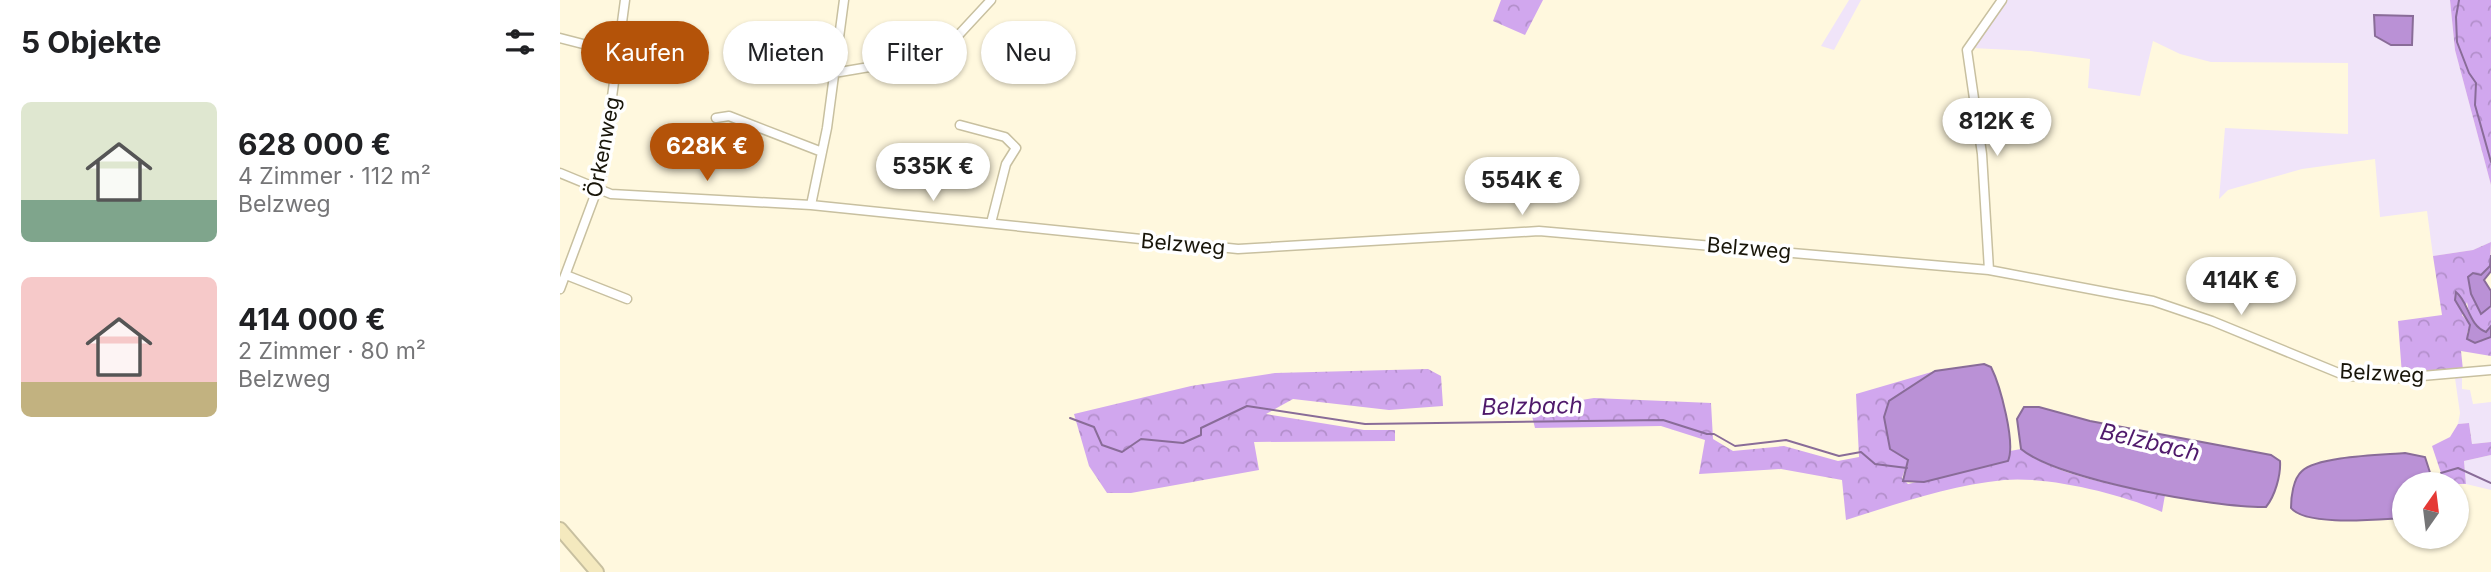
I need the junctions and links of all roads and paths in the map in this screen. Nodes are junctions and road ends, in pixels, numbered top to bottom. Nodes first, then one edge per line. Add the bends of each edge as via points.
1 (625, 0) edge
2 (844, 0) edge
3 (991, 0) edge
4 (2002, 0) edge
5 (622, 21) edge
6 (841, 21) edge
7 (560, 38) edge
8 (581, 43) edge
9 (848, 71) edge
10 (614, 84) edge
11 (832, 84) edge
12 (716, 118) dead end
13 (960, 125) dead end
14 (822, 152) junction
15 (560, 173) edge
16 (598, 191) junction
17 (811, 205) junction
18 (990, 223) junction
19 (1989, 270) junction
20 (566, 275) junction
21 (560, 289) edge
22 (627, 299) dead end
23 (2491, 370) edge
24 (560, 529) edge
25 (597, 572) edge

1 - 5 street, Örkenweg
2 - 6 street
3 - 9 street via 940,55
4 - 19 street via 1967,50 1982,154
7 - 8 street
10 - 16 street, Örkenweg
11 - 14 street
12 - 14 street via 729,116
13 - 18 street via 1005,137 1016,148 1006,163
14 - 17 street
15 - 16 street, Belzweg
16 - 17 street, Belzweg
16 - 20 street, Örkenweg
17 - 18 street, Belzweg
18 - 19 street, Belzweg via 1238,248 1560,232
19 - 23 street, Belzweg via 2153,301 2346,376 2399,379
20 - 21 street, Örkenweg
20 - 22 street
24 - 25 main road

